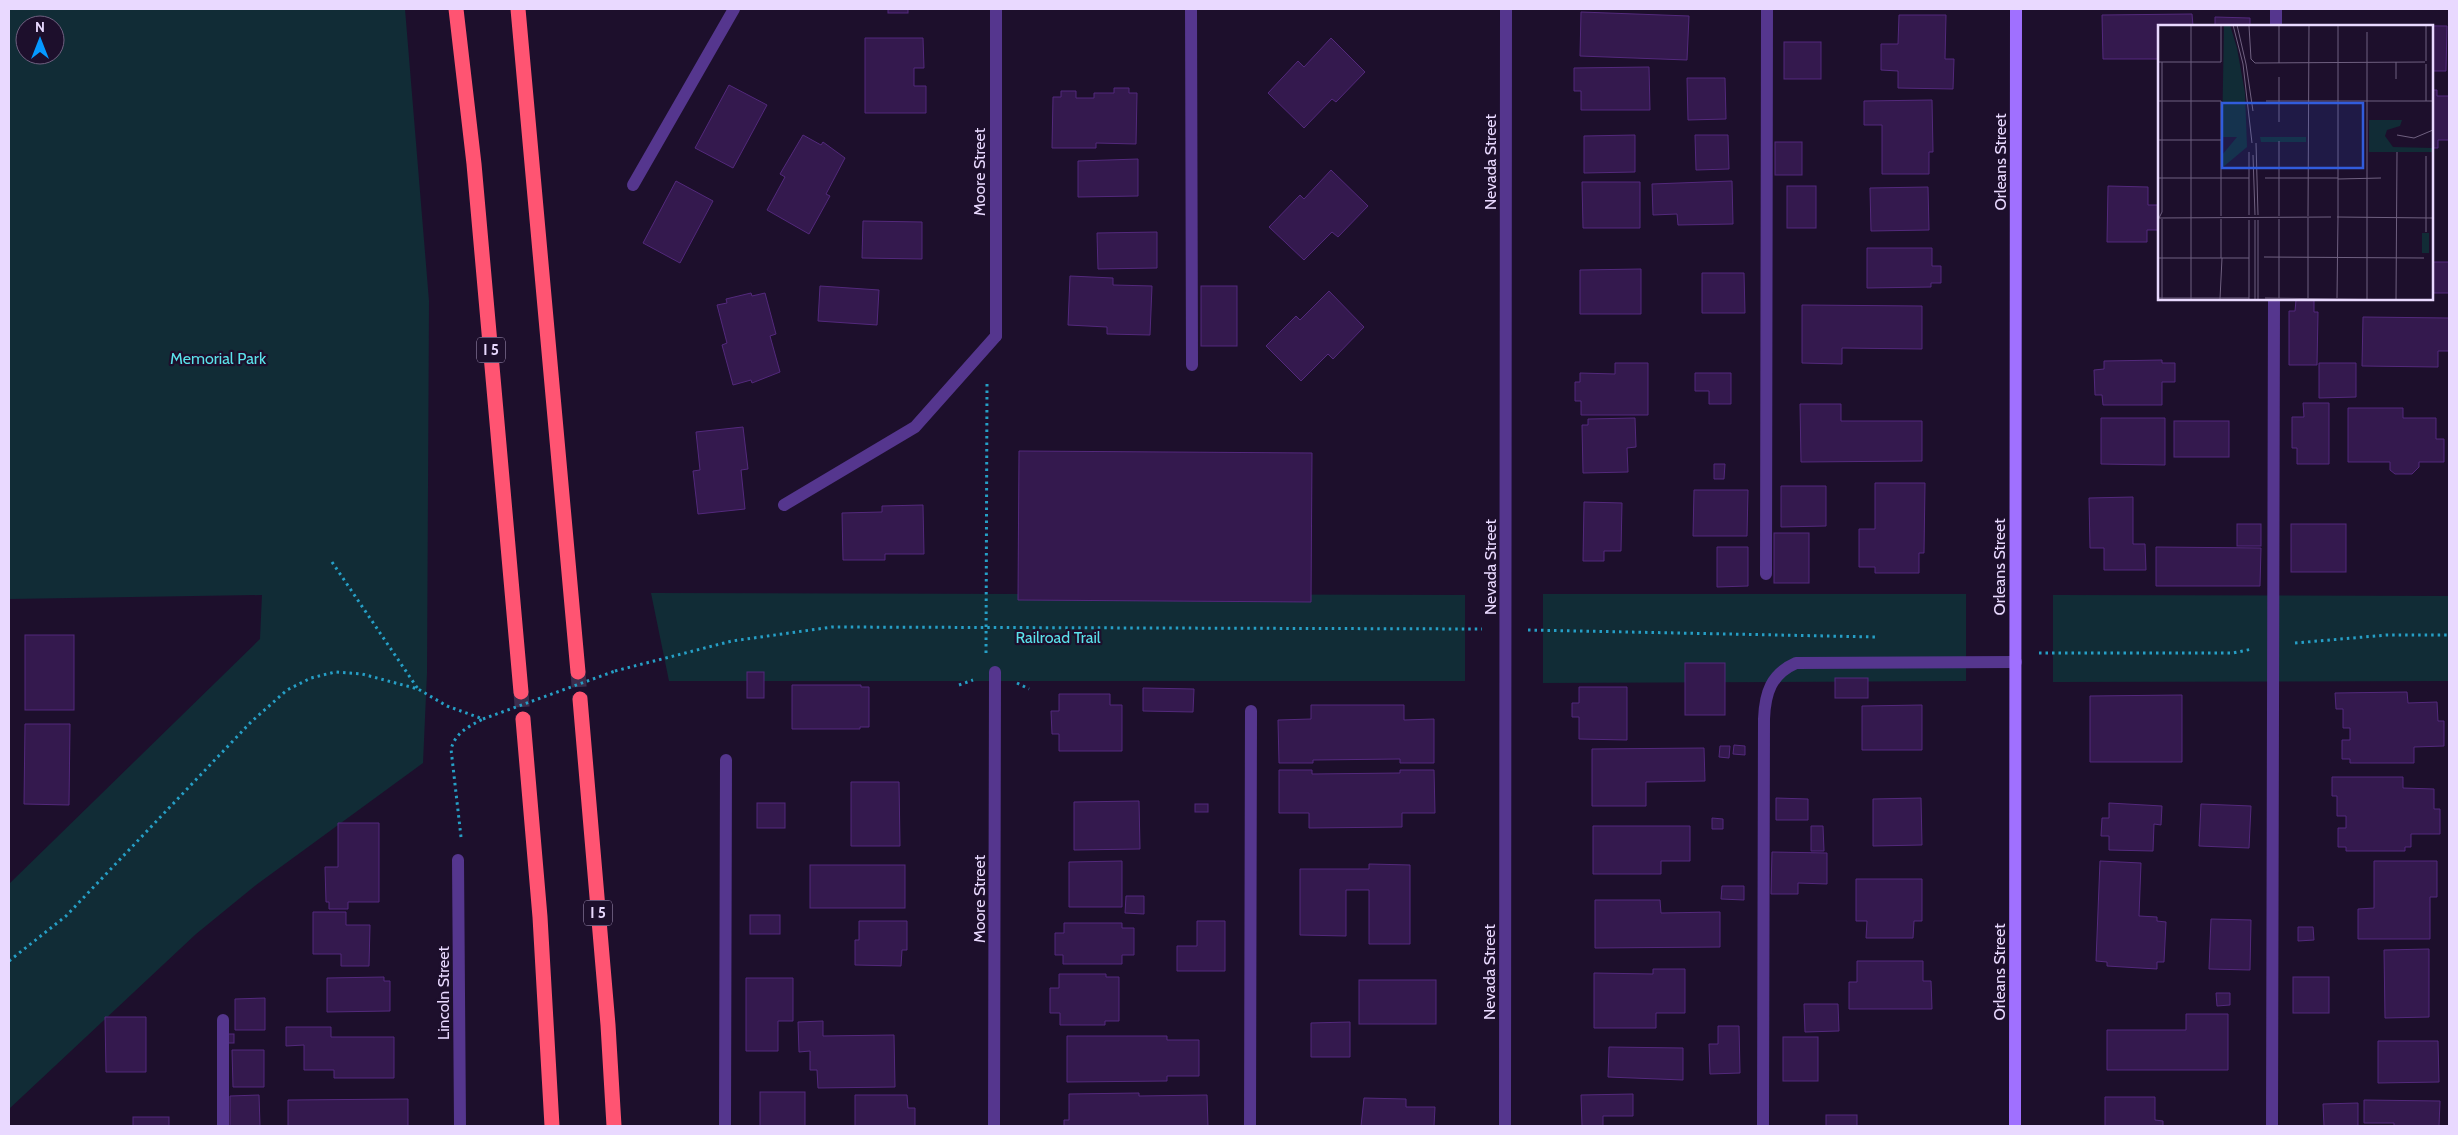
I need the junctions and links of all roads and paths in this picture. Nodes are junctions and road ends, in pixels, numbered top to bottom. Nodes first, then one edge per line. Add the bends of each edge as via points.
1 (456, 9) edge
2 (518, 9) edge
3 (734, 9) edge
4 (996, 9) edge
5 (1191, 9) edge
6 (1506, 9) edge
7 (1767, 9) edge
8 (2016, 9) edge
9 (2276, 9) edge
10 (2276, 25) edge
11 (632, 185) dead end
12 (2274, 300) edge
13 (1192, 365) dead end
14 (987, 384) dead end
15 (784, 505) dead end
16 (332, 562) dead end
17 (1766, 574) dead end
18 (986, 628) junction
19 (1490, 629) dead end
20 (1524, 630) dead end
21 (1882, 637) dead end
22 (2035, 653) dead end
23 (2069, 654) dead end
24 (2016, 662) junction
25 (578, 672) tunnel mouth
26 (995, 672) joint
27 (418, 689) junction
28 (521, 692) tunnel mouth
29 (580, 699) tunnel mouth
30 (1250, 711) dead end
31 (483, 719) junction
32 (523, 719) tunnel mouth
33 (726, 760) dead end
34 (458, 860) joint
35 (9, 961) edge
36 (223, 1020) dead end
37 (223, 1126) edge
38 (460, 1126) edge
39 (552, 1126) edge
40 (614, 1126) edge
41 (726, 1126) edge
42 (994, 1126) edge
43 (1250, 1126) edge
44 (1505, 1126) edge
45 (1763, 1126) edge
46 (2015, 1126) edge
47 (2272, 1126) edge

1 - 28 highway, I 5 via 474,164
2 - 25 highway
3 - 11 street
4 - 15 street, Moore Street via 996,336 915,427
5 - 13 street
6 - 44 street, Nevada Street
7 - 17 street
8 - 24 main road, Orleans Street
9 - 10 street
12 - 47 street
14 - 18 path
16 - 27 path
18 - 19 path
18 - 26 path via 986,662
18 - 31 path, bridge via 832,627 732,641 615,671
20 - 21 path
22 - 23 path
24 - 45 street via 1796,663 1780,672 1768,688 1764,719
24 - 46 main road, Orleans Street
26 - 42 street, Moore Street
27 - 31 path via 447,706
27 - 35 path via 362,674 335,672 311,678 287,690 251,722 66,916
29 - 40 highway, I 5
30 - 43 street
31 - 34 path via 454,738 451,749 462,845
32 - 39 highway via 540,917
33 - 41 street
34 - 38 street, Lincoln Street
36 - 37 street

